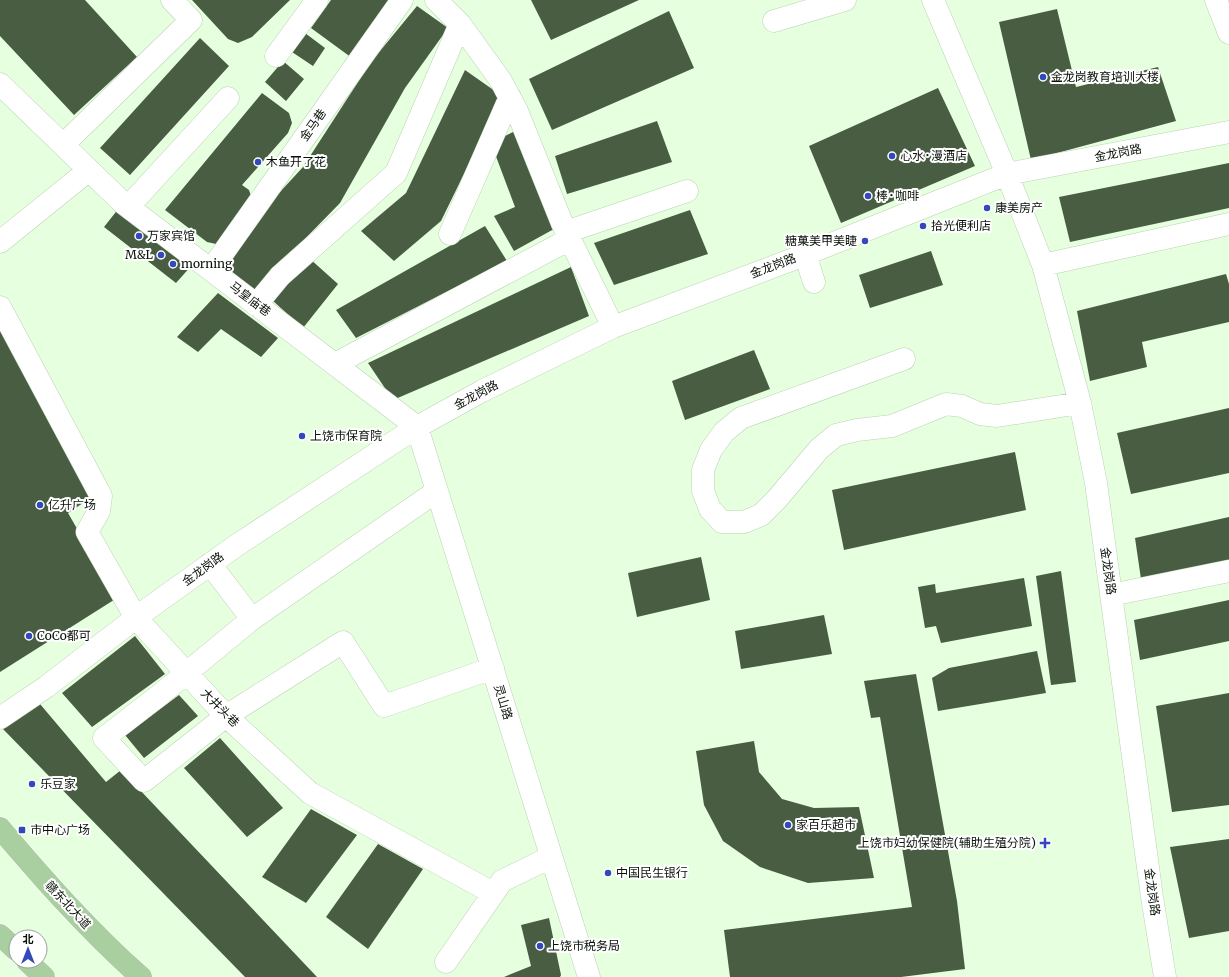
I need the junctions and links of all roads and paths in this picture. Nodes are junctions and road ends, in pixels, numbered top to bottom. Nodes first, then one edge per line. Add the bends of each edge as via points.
1 (172, 0) edge
2 (317, 0) edge
3 (402, 0) edge
4 (436, 0) edge
5 (845, 0) edge
6 (933, 0) edge
7 (1216, 0) edge
8 (782, 12) edge
9 (460, 24) junction
10 (1229, 33) edge
11 (276, 56) dead end
12 (0, 84) edge
13 (510, 97) junction
14 (228, 98) dead end
15 (1229, 132) edge
16 (63, 145) junction
17 (89, 170) junction
18 (1007, 174) junction
19 (687, 191) dead end
20 (128, 207) junction
21 (1229, 224) edge
22 (450, 234) dead end
23 (568, 235) junction
24 (0, 242) edge
25 (805, 254) junction
26 (1043, 264) junction
27 (211, 270) junction
28 (814, 282) dead end
29 (256, 305) junction
30 (0, 307) edge
31 (613, 327) junction
32 (904, 359) dead end
33 (335, 364) junction
34 (1080, 403) junction
35 (417, 427) junction
36 (437, 491) junction
37 (210, 564) junction
38 (1229, 571) edge
39 (1111, 595) junction
40 (136, 618) junction
41 (252, 619) junction
42 (493, 668) junction
43 (186, 673) junction
44 (226, 716) junction
45 (0, 718) edge
46 (0, 828) edge
47 (551, 857) junction
48 (493, 893) junction
49 (0, 935) edge
50 (8, 942) edge
51 (446, 962) dead end
52 (36, 969) edge
53 (44, 977) edge
54 (141, 977) edge
55 (589, 977) edge
56 (1165, 977) edge

1 - 16 street via 191,20
2 - 11 street
3 - 27 street, 金马巷
4 - 9 street
5 - 8 street
6 - 18 street, 金龙岗路
7 - 10 street
9 - 13 street via 481,51
9 - 29 street via 396,173 280,276
12 - 16 street, 马皇庙巷
13 - 22 street
13 - 23 street
14 - 20 street
15 - 18 street, 金龙岗路
16 - 17 street, 马皇庙巷
17 - 20 street, 马皇庙巷
17 - 24 street
18 - 25 street, 金龙岗路
18 - 26 street, 金龙岗路
19 - 23 street
20 - 27 street, 马皇庙巷
21 - 26 street
23 - 31 street
23 - 33 street
25 - 28 street
25 - 31 street, 金龙岗路
26 - 34 street, 金龙岗路
27 - 29 street, 马皇庙巷
29 - 33 street, 马皇庙巷
30 - 40 street, 大井头巷 via 101,496 98,511 87,532
31 - 35 street, 金龙岗路 via 482,391
32 - 34 street via 741,418 724,432 703,470 703,491 710,509 722,522 744,522 761,515 819,448 836,435 892,426 946,404 997,416
33 - 35 street, 马皇庙巷
34 - 39 street, 金龙岗路 via 1096,483
35 - 36 street, 灵山路
35 - 37 street, 金龙岗路
36 - 41 street
36 - 42 street, 灵山路
37 - 40 street, 金龙岗路
37 - 41 street
38 - 39 street
39 - 56 street, 金龙岗路
40 - 43 street, 大井头巷
40 - 45 street, 金龙岗路 via 46,687
41 - 43 street
42 - 44 street via 384,706 343,642
42 - 47 street, 灵山路
43 - 44 street, 大井头巷
43 - 44 street via 104,738 144,781
44 - 48 street, 大井头巷 via 310,793
46 - 54 main road, 赣东北大道 via 37,872 115,954
47 - 48 street via 502,881
47 - 55 street, 灵山路
48 - 51 street
49 - 50 main road
52 - 53 main road

